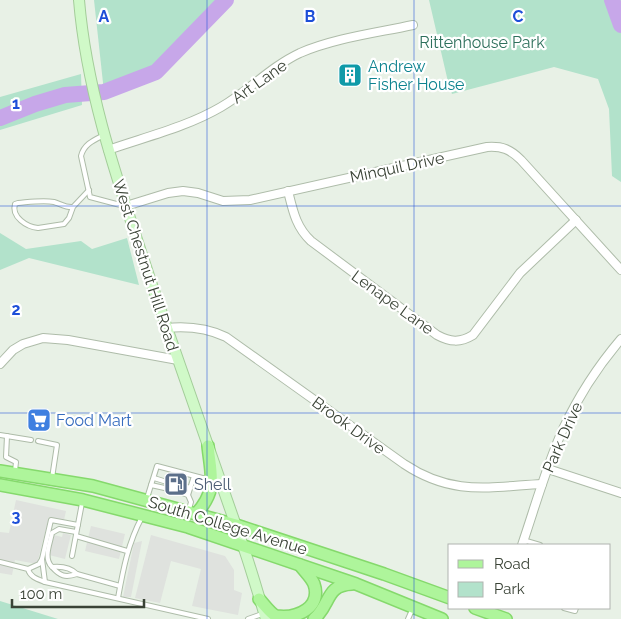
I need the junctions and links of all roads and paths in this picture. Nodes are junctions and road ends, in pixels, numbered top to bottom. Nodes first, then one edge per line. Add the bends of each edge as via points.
1 (79, 0) edge
2 (414, 25) dead end
3 (104, 135) junction
4 (108, 150) junction
5 (89, 190) junction
6 (288, 191) junction
7 (126, 206) junction
8 (73, 207) junction
9 (576, 220) junction
10 (621, 270) edge
11 (167, 328) junction
12 (621, 339) edge
13 (178, 360) junction
14 (0, 364) edge
15 (0, 435) edge
16 (7, 436) junction
17 (31, 440) dead end
18 (38, 441) dead end
19 (208, 446) junction
20 (548, 469) junction
21 (0, 471) edge
22 (14, 474) junction
23 (194, 476) junction
24 (154, 478) junction
25 (51, 479) junction
26 (212, 481) junction
27 (170, 483) dead end
28 (152, 484) junction
29 (542, 484) junction
30 (0, 485) edge
31 (181, 485) dead end
32 (190, 488) junction
33 (168, 489) dead end
34 (179, 492) dead end
35 (621, 493) edge
36 (188, 495) junction
37 (83, 500) junction
38 (147, 500) junction
39 (192, 512) junction
40 (143, 515) junction
41 (78, 525) junction
42 (236, 525) junction
43 (76, 534) junction
44 (523, 543) edge
45 (243, 545) junction
46 (127, 551) junction
47 (72, 556) dead end
48 (42, 558) junction
49 (0, 562) edge
50 (299, 564) junction
51 (52, 567) junction
52 (28, 569) junction
53 (77, 574) junction
54 (45, 582) junction
55 (356, 584) junction
56 (120, 586) junction
57 (448, 597) edge
58 (118, 598) junction
59 (260, 599) junction
60 (413, 608) junction
61 (479, 609) edge
62 (501, 614) edge
63 (265, 616) edge
64 (208, 619) edge
65 (248, 619) edge
66 (314, 619) edge
67 (408, 619) edge
68 (442, 619) edge

1 - 3 street, West Chestnut Hill Road via 82,34
2 - 4 street, Art Lane via 312,48 275,67 219,108
3 - 4 street, West Chestnut Hill Road
3 - 5 lane via 83,149
4 - 7 street, West Chestnut Hill Road
5 - 7 lane via 90,198
5 - 8 lane
6 - 7 street, Minquil Drive via 231,202 183,190
6 - 9 street, Minquil Drive via 495,146 515,154
6 - 9 street, Lenape Lane via 296,221 311,241 437,335 449,340 473,335 520,273
7 - 11 street, West Chestnut Hill Road
8 - 8 lane via 44,201 18,203 14,209 22,221 38,228 64,224
9 - 10 street, Minquil Drive
11 - 13 street, West Chestnut Hill Road
11 - 29 street, Brook Drive via 201,329 234,342 429,479 467,488
12 - 20 street, Park Drive via 578,400 562,430
13 - 14 street via 43,338 13,350
13 - 19 street, West Chestnut Hill Road
15 - 16 lane
16 - 17 lane
16 - 22 lane via 6,457 16,462
18 - 25 lane via 57,444
19 - 26 main road
19 - 42 street, West Chestnut Hill Road
20 - 29 street, Park Drive
20 - 35 street
21 - 22 main road, South College Avenue
22 - 25 main road, South College Avenue
23 - 24 lane via 157,466
23 - 26 lane
23 - 32 lane
24 - 27 lane
24 - 28 lane
25 - 38 main road, South College Avenue
26 - 39 main road via 206,503
28 - 33 lane
28 - 38 lane
29 - 44 street, Park Drive
30 - 37 main road, South College Avenue
31 - 32 lane
32 - 36 lane
34 - 36 lane
36 - 39 lane
37 - 40 main road, South College Avenue
37 - 41 lane
38 - 39 main road, South College Avenue
39 - 42 main road, South College Avenue
40 - 45 main road, South College Avenue
40 - 46 lane
41 - 43 lane
41 - 48 lane via 51,520
42 - 45 street, West Chestnut Hill Road
42 - 57 main road, South College Avenue
43 - 46 lane
43 - 47 lane
43 - 51 lane via 59,529 52,534 47,554
45 - 50 main road, South College Avenue
45 - 59 street, West Chestnut Hill Road
46 - 56 lane
48 - 52 lane via 39,564
48 - 54 lane
49 - 52 lane
50 - 55 main road, South College Avenue
50 - 59 main road via 314,585 315,601 306,613 298,617 275,616
51 - 53 lane via 72,569
51 - 53 lane via 59,575 69,577
52 - 54 lane via 29,574
53 - 56 lane
54 - 58 lane
55 - 60 main road, South College Avenue
55 - 66 main road via 339,585
56 - 58 lane
58 - 64 lane
59 - 63 street, West Chestnut Hill Road
60 - 67 lane
60 - 68 main road, South College Avenue
61 - 62 main road
63 - 65 lane

